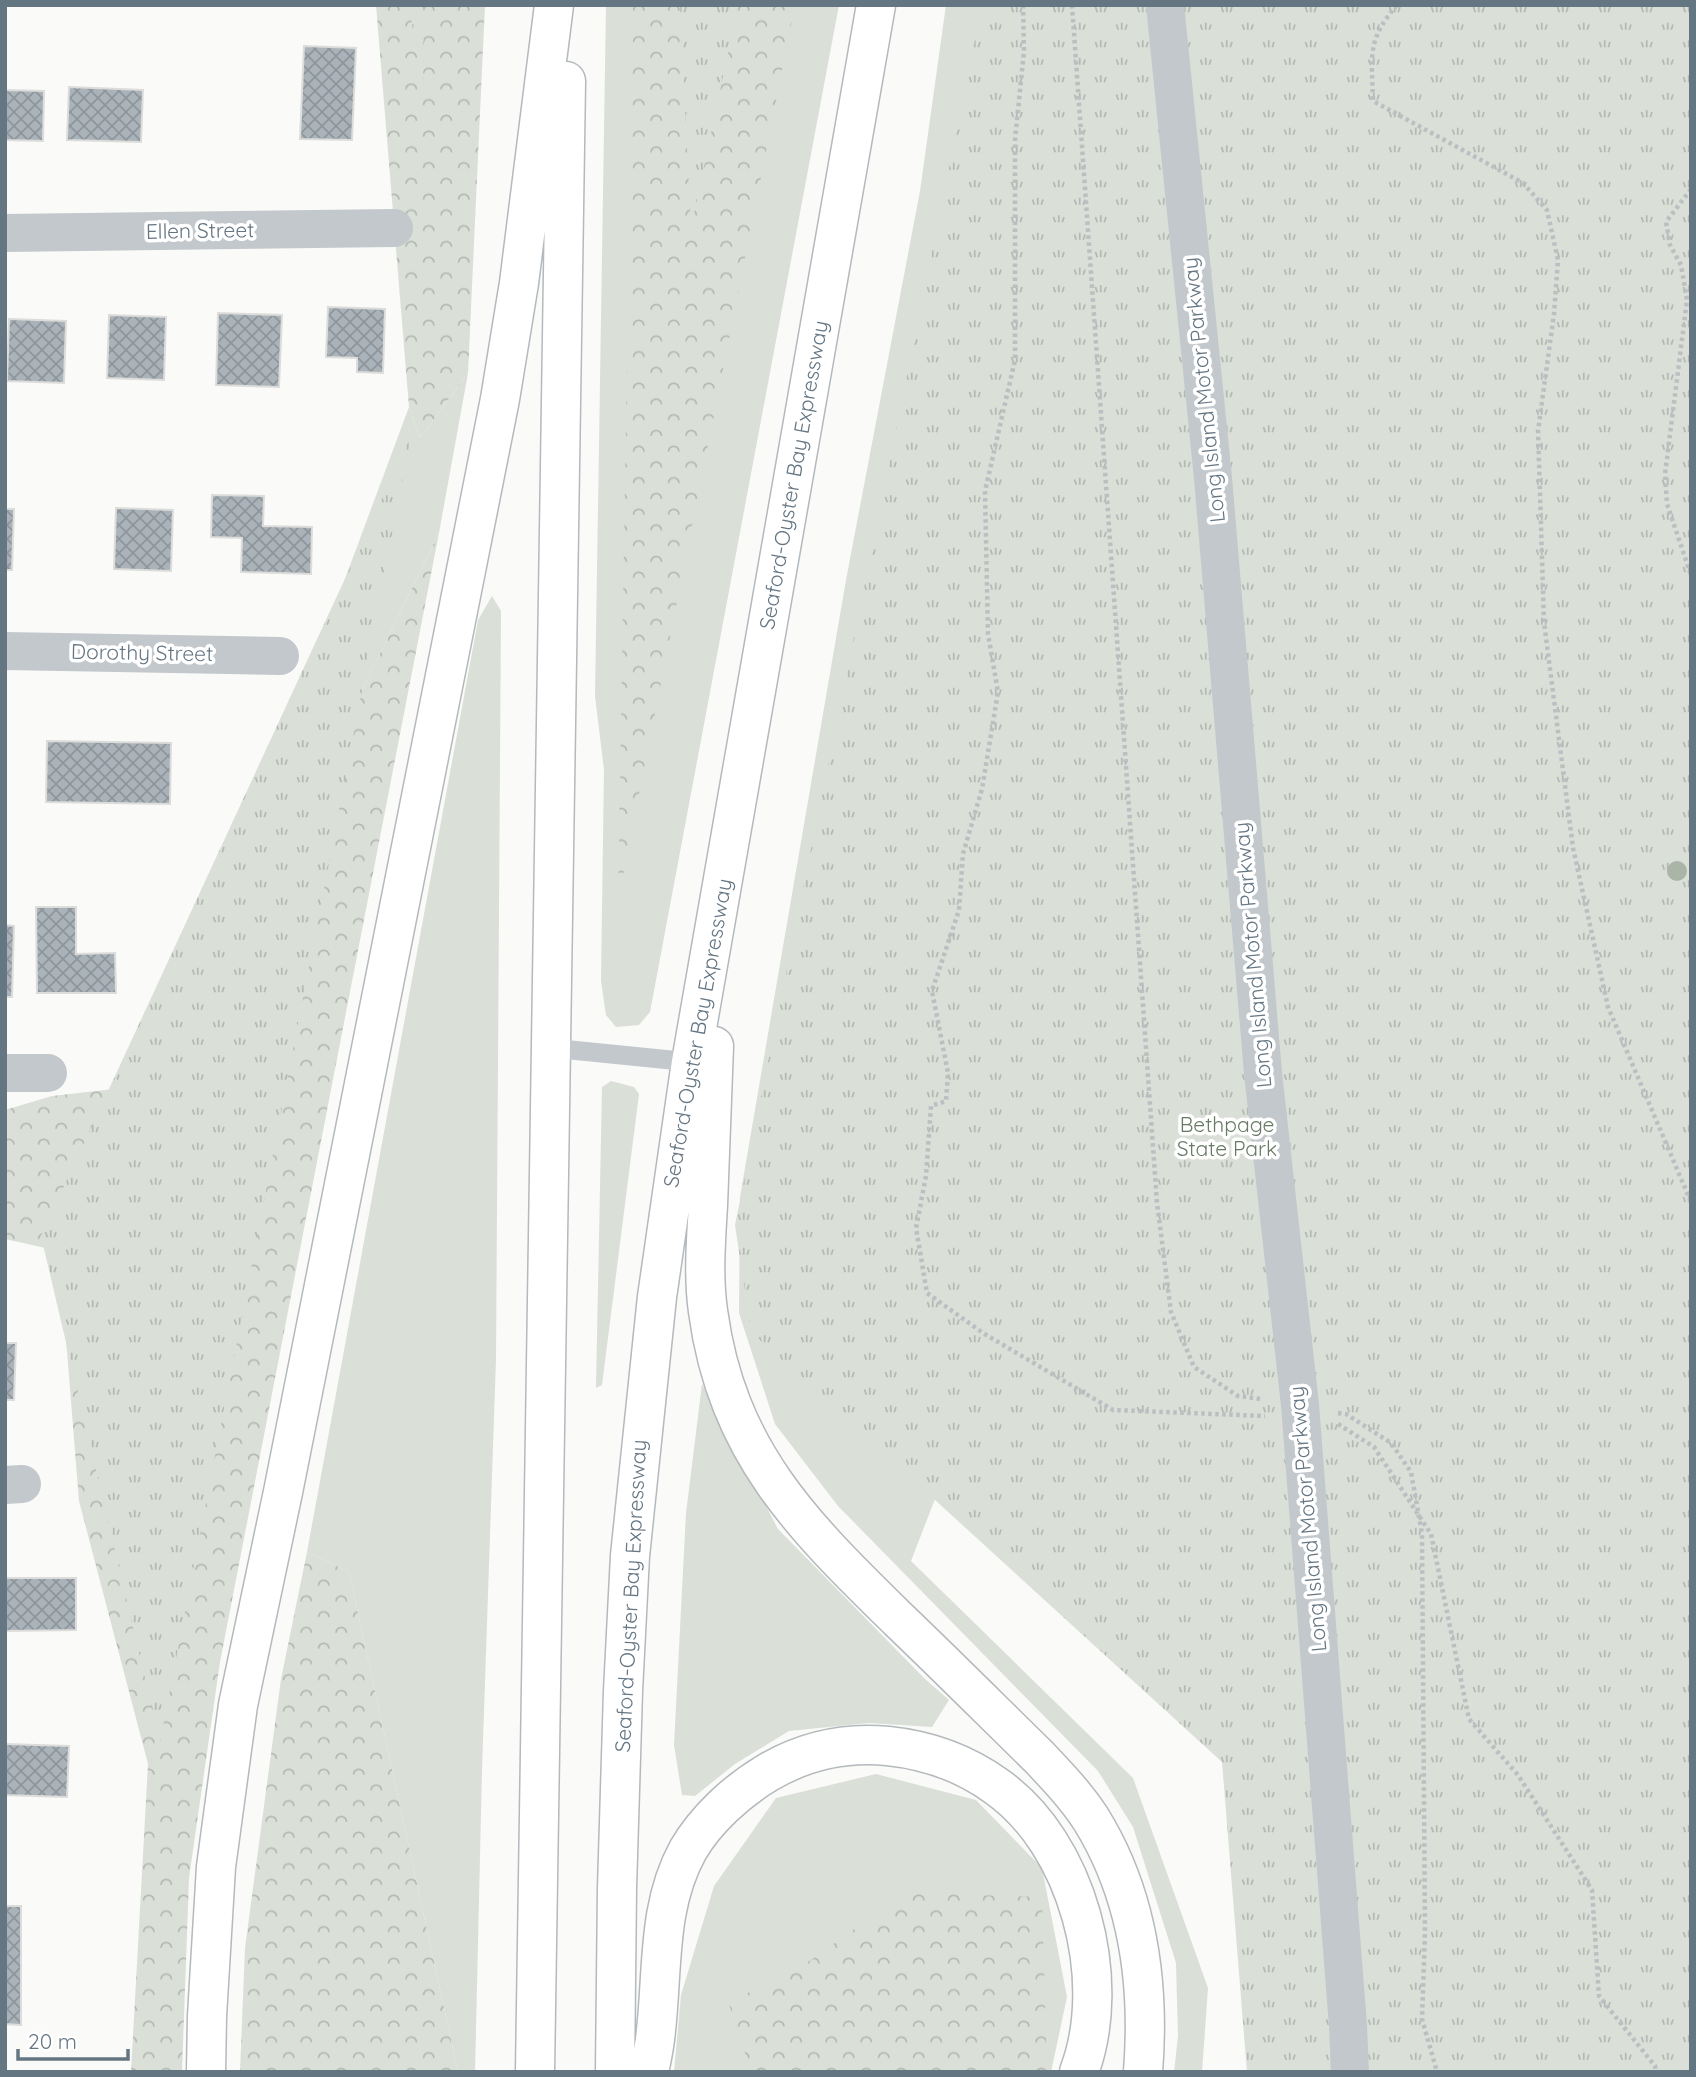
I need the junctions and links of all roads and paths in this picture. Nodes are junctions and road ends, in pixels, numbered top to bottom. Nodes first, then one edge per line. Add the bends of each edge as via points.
1 (554, 5) edge
2 (567, 5) edge
3 (876, 5) edge
4 (1023, 5) edge
5 (1165, 5) edge
6 (1397, 5) edge
7 (1691, 189) edge
8 (394, 228) dead end
9 (5, 233) edge
10 (1691, 575) edge
11 (5, 652) edge
12 (280, 656) dead end
13 (720, 900) junction
14 (551, 1048) junction
15 (691, 1062) junction
16 (5, 1073) edge
17 (48, 1073) dead end
18 (1691, 1202) edge
19 (1300, 1414) junction
20 (206, 2072) edge
21 (535, 2072) edge
22 (615, 2072) edge
23 (649, 2072) edge
24 (1079, 2072) edge
25 (1143, 2072) edge
26 (1350, 2072) edge
27 (1656, 2072) edge

1 - 20 highway via 507,364 238,1705 216,1867
2 - 14 highway
3 - 13 highway, Seaford-Oyster Bay Expressway
4 - 19 path via 1024,51 1015,140 1015,360 985,491 988,634 998,692 982,789 963,854 959,910 932,991 948,1073 946,1101 931,1106 926,1176 916,1228 926,1293 1113,1410
5 - 19 street, Long Island Motor Parkway via 1213,478 1263,1073
6 - 18 path via 1371,46 1373,101 1523,183 1547,209 1558,260 1538,431 1544,622 1573,848 1608,1007
7 - 10 path via 1666,222 1687,300 1665,474 1667,504
8 - 9 street, Ellen Street
11 - 12 street, Dorothy Street
13 - 15 highway, Seaford-Oyster Bay Expressway
13 - 25 highway via 705,1264 714,1351 727,1393 766,1473 824,1546 1039,1757 1090,1818 1123,1887 1142,1959
14 - 15 lane
14 - 21 highway
15 - 22 highway, Seaford-Oyster Bay Expressway via 655,1310 630,1556
16 - 17 street
19 - 26 street, Long Island Motor Parkway
19 - 27 path via 1331,1420 1374,1447 1432,1534 1469,1719 1518,1775 1592,1890 1600,1996
23 - 24 highway via 666,1910 689,1849 729,1802 783,1763 842,1746 872,1745 918,1751 969,1769 1022,1808 1044,1835 1064,1870 1088,1946 1093,2020

